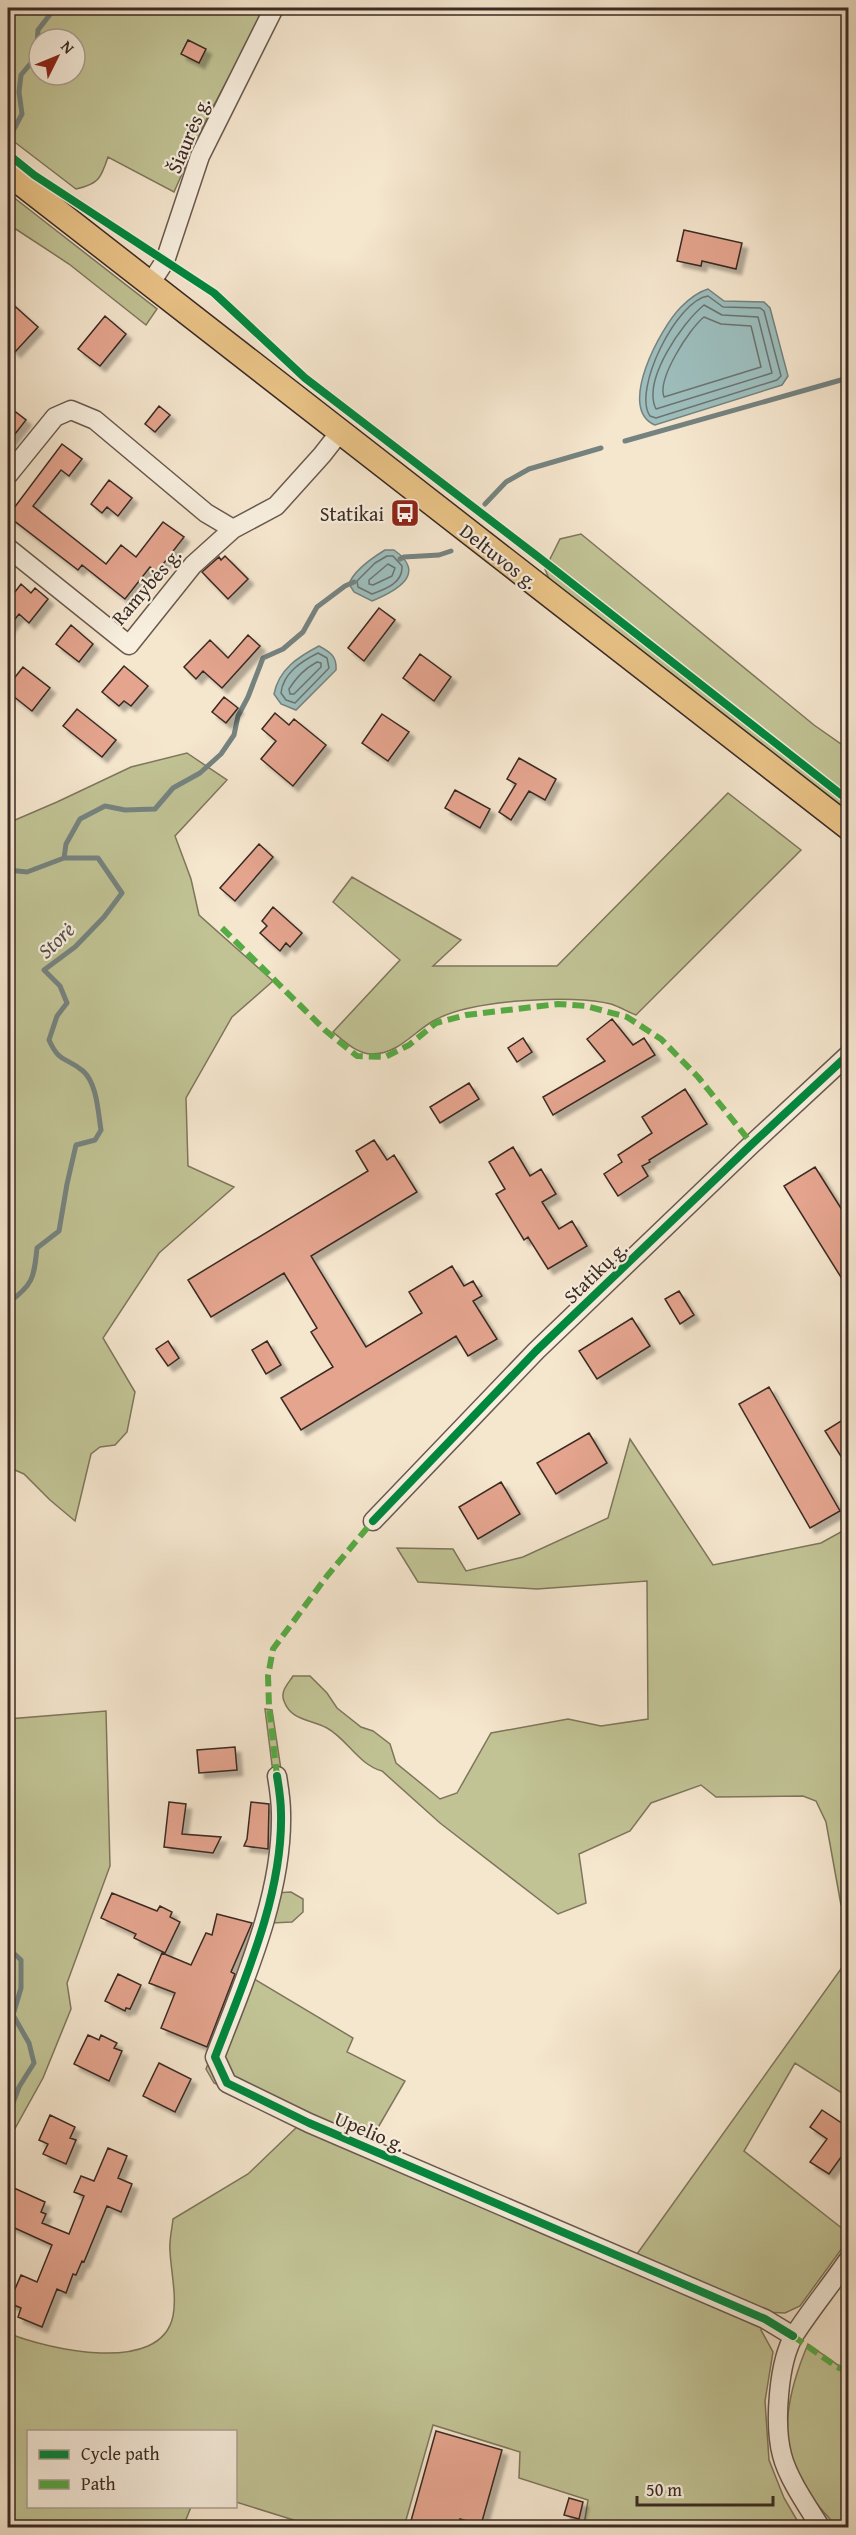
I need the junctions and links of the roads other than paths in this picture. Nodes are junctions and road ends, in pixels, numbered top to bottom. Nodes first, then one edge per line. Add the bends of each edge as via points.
1 (274, 8) edge
2 (8, 173) edge
3 (150, 284) junction
4 (340, 432) junction
5 (8, 475) edge
6 (233, 529) junction
7 (8, 548) edge
8 (849, 827) edge
9 (849, 1055) edge
10 (373, 1521) dead end
11 (278, 1776) dead end
12 (849, 2260) edge
13 (793, 2336) junction
14 (821, 2528) edge

1 - 3 street, Šiaurės g. via 200,156 165,261
2 - 3 main road, Deltuvos g.
3 - 4 main road, Deltuvos g.
4 - 6 street, Ramybės g. via 276,506
4 - 8 main road, Deltuvos g.
5 - 6 street via 55,417 71,410 95,420 206,513
6 - 7 street, Ramybės g. via 194,565 129,645
9 - 10 street, Statikų g. via 536,1351
11 - 13 street, Upelio g. via 281,1814 269,1902 254,1955 215,2056 227,2083 309,2123 765,2319
12 - 13 street
13 - 14 street via 782,2373 777,2412 782,2456

